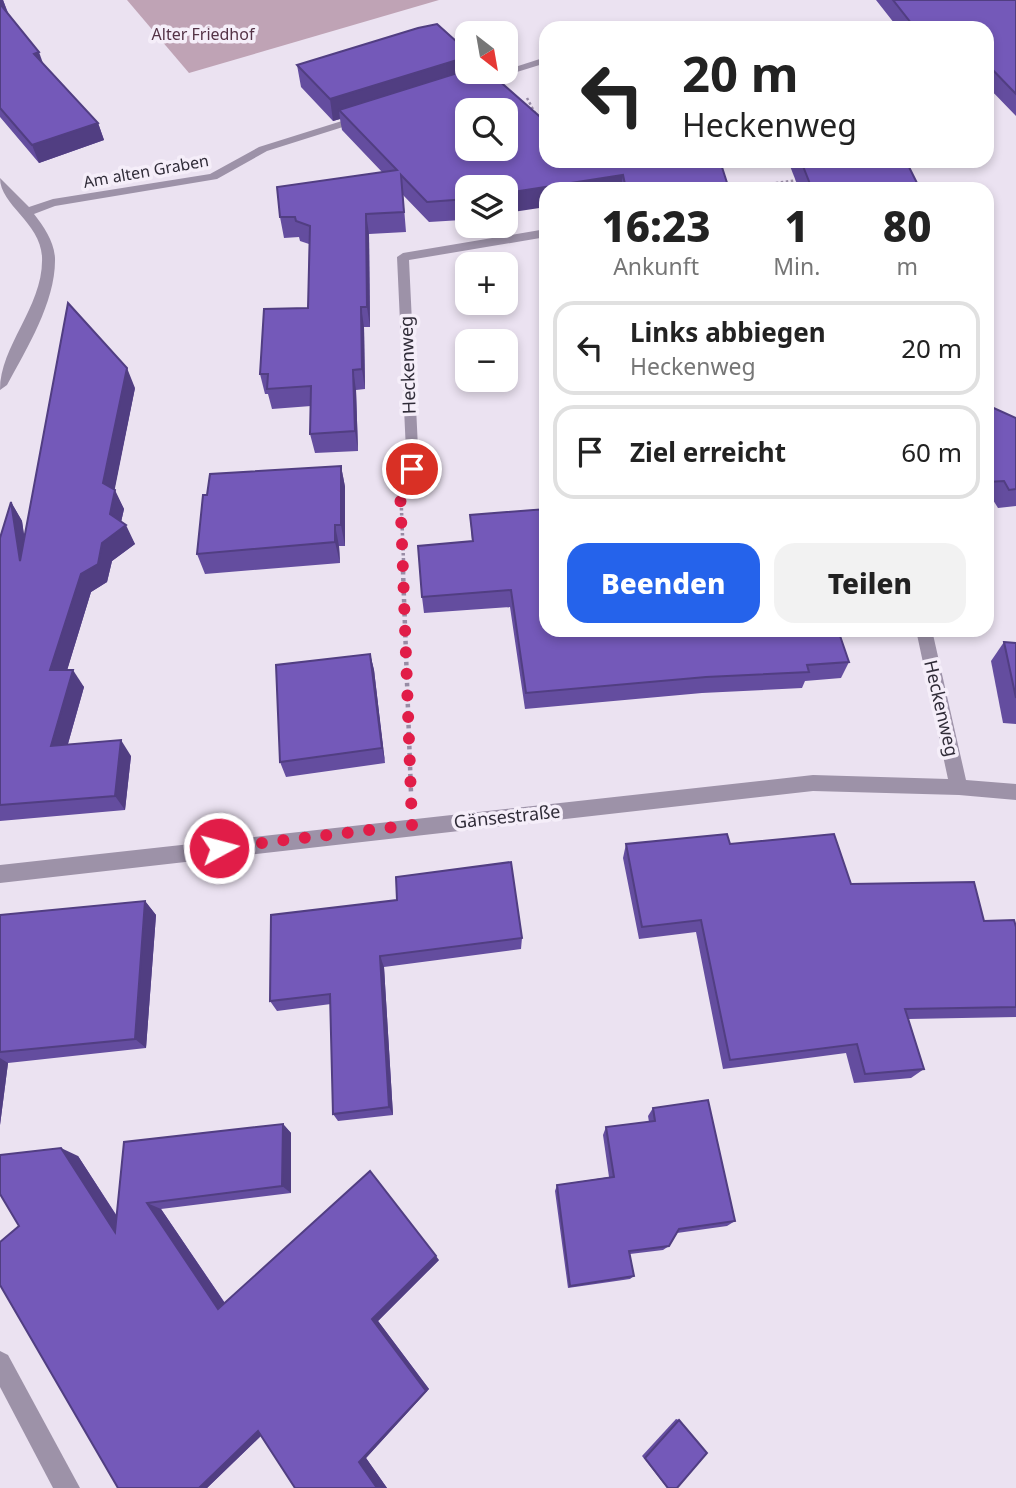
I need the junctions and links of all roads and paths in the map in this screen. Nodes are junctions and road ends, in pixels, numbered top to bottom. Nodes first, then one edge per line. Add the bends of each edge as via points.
1 (539, 62) edge
2 (458, 87) edge
3 (1006, 91) edge
4 (994, 93) edge
5 (367, 116) edge
6 (806, 179) edge
7 (0, 182) edge
8 (783, 182) edge
9 (27, 212) junction
10 (539, 234) edge
11 (0, 385) edge
12 (412, 469) joint
13 (926, 637) edge
14 (959, 786) junction
15 (1016, 792) edge
16 (412, 825) junction
17 (0, 874) edge
18 (0, 1363) edge
19 (67, 1488) edge

1 - 2 street
3 - 4 path
5 - 9 street, Am alten Graben via 263,149 213,177 53,203
6 - 8 path
7 - 9 street
9 - 11 street via 47,244 45,281 27,337
10 - 12 street, Heckenweg via 403,257
12 - 16 path via 400,487
13 - 14 street, Heckenweg
14 - 15 street, Gänsestraße
14 - 16 street, Gänsestraße via 813,783
16 - 17 street, Gänsestraße
18 - 19 street

